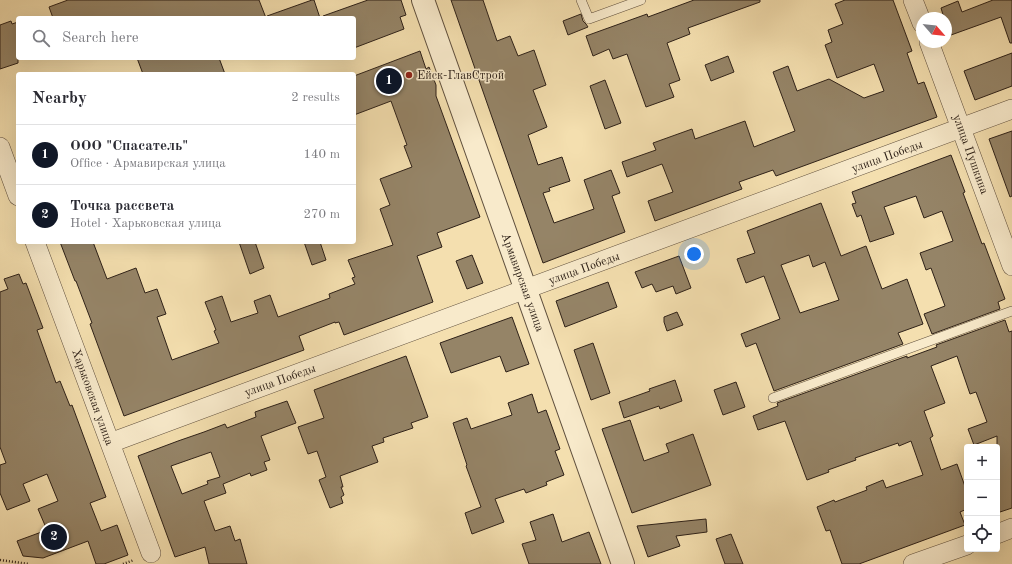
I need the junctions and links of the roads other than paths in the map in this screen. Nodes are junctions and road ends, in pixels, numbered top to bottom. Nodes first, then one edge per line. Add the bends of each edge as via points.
1 (423, 0) edge
2 (581, 0) edge
3 (641, 0) edge
4 (914, 0) edge
5 (918, 12) edge
6 (931, 48) edge
7 (1012, 109) edge
8 (961, 128) junction
9 (0, 147) edge
10 (16, 191) edge
11 (36, 244) edge
12 (1012, 266) edge
13 (526, 289) junction
14 (1012, 311) edge
15 (773, 398) dead end
16 (110, 443) junction
17 (1012, 528) edge
18 (1000, 533) edge
19 (964, 546) edge
20 (151, 553) dead end
21 (624, 564) edge
22 (913, 564) edge

1 - 13 street, Армавирская улица
2 - 3 lane via 589,19
4 - 5 street
6 - 8 street, улица Пушкина
7 - 8 street, улица Победы
8 - 12 street, улица Пушкина
8 - 13 street, улица Победы
9 - 10 street
11 - 16 street, Харьковская улица
13 - 16 street, улица Победы
13 - 21 street, Армавирская улица
14 - 15 lane
16 - 20 street, Харьковская улица
17 - 18 street
19 - 22 street

